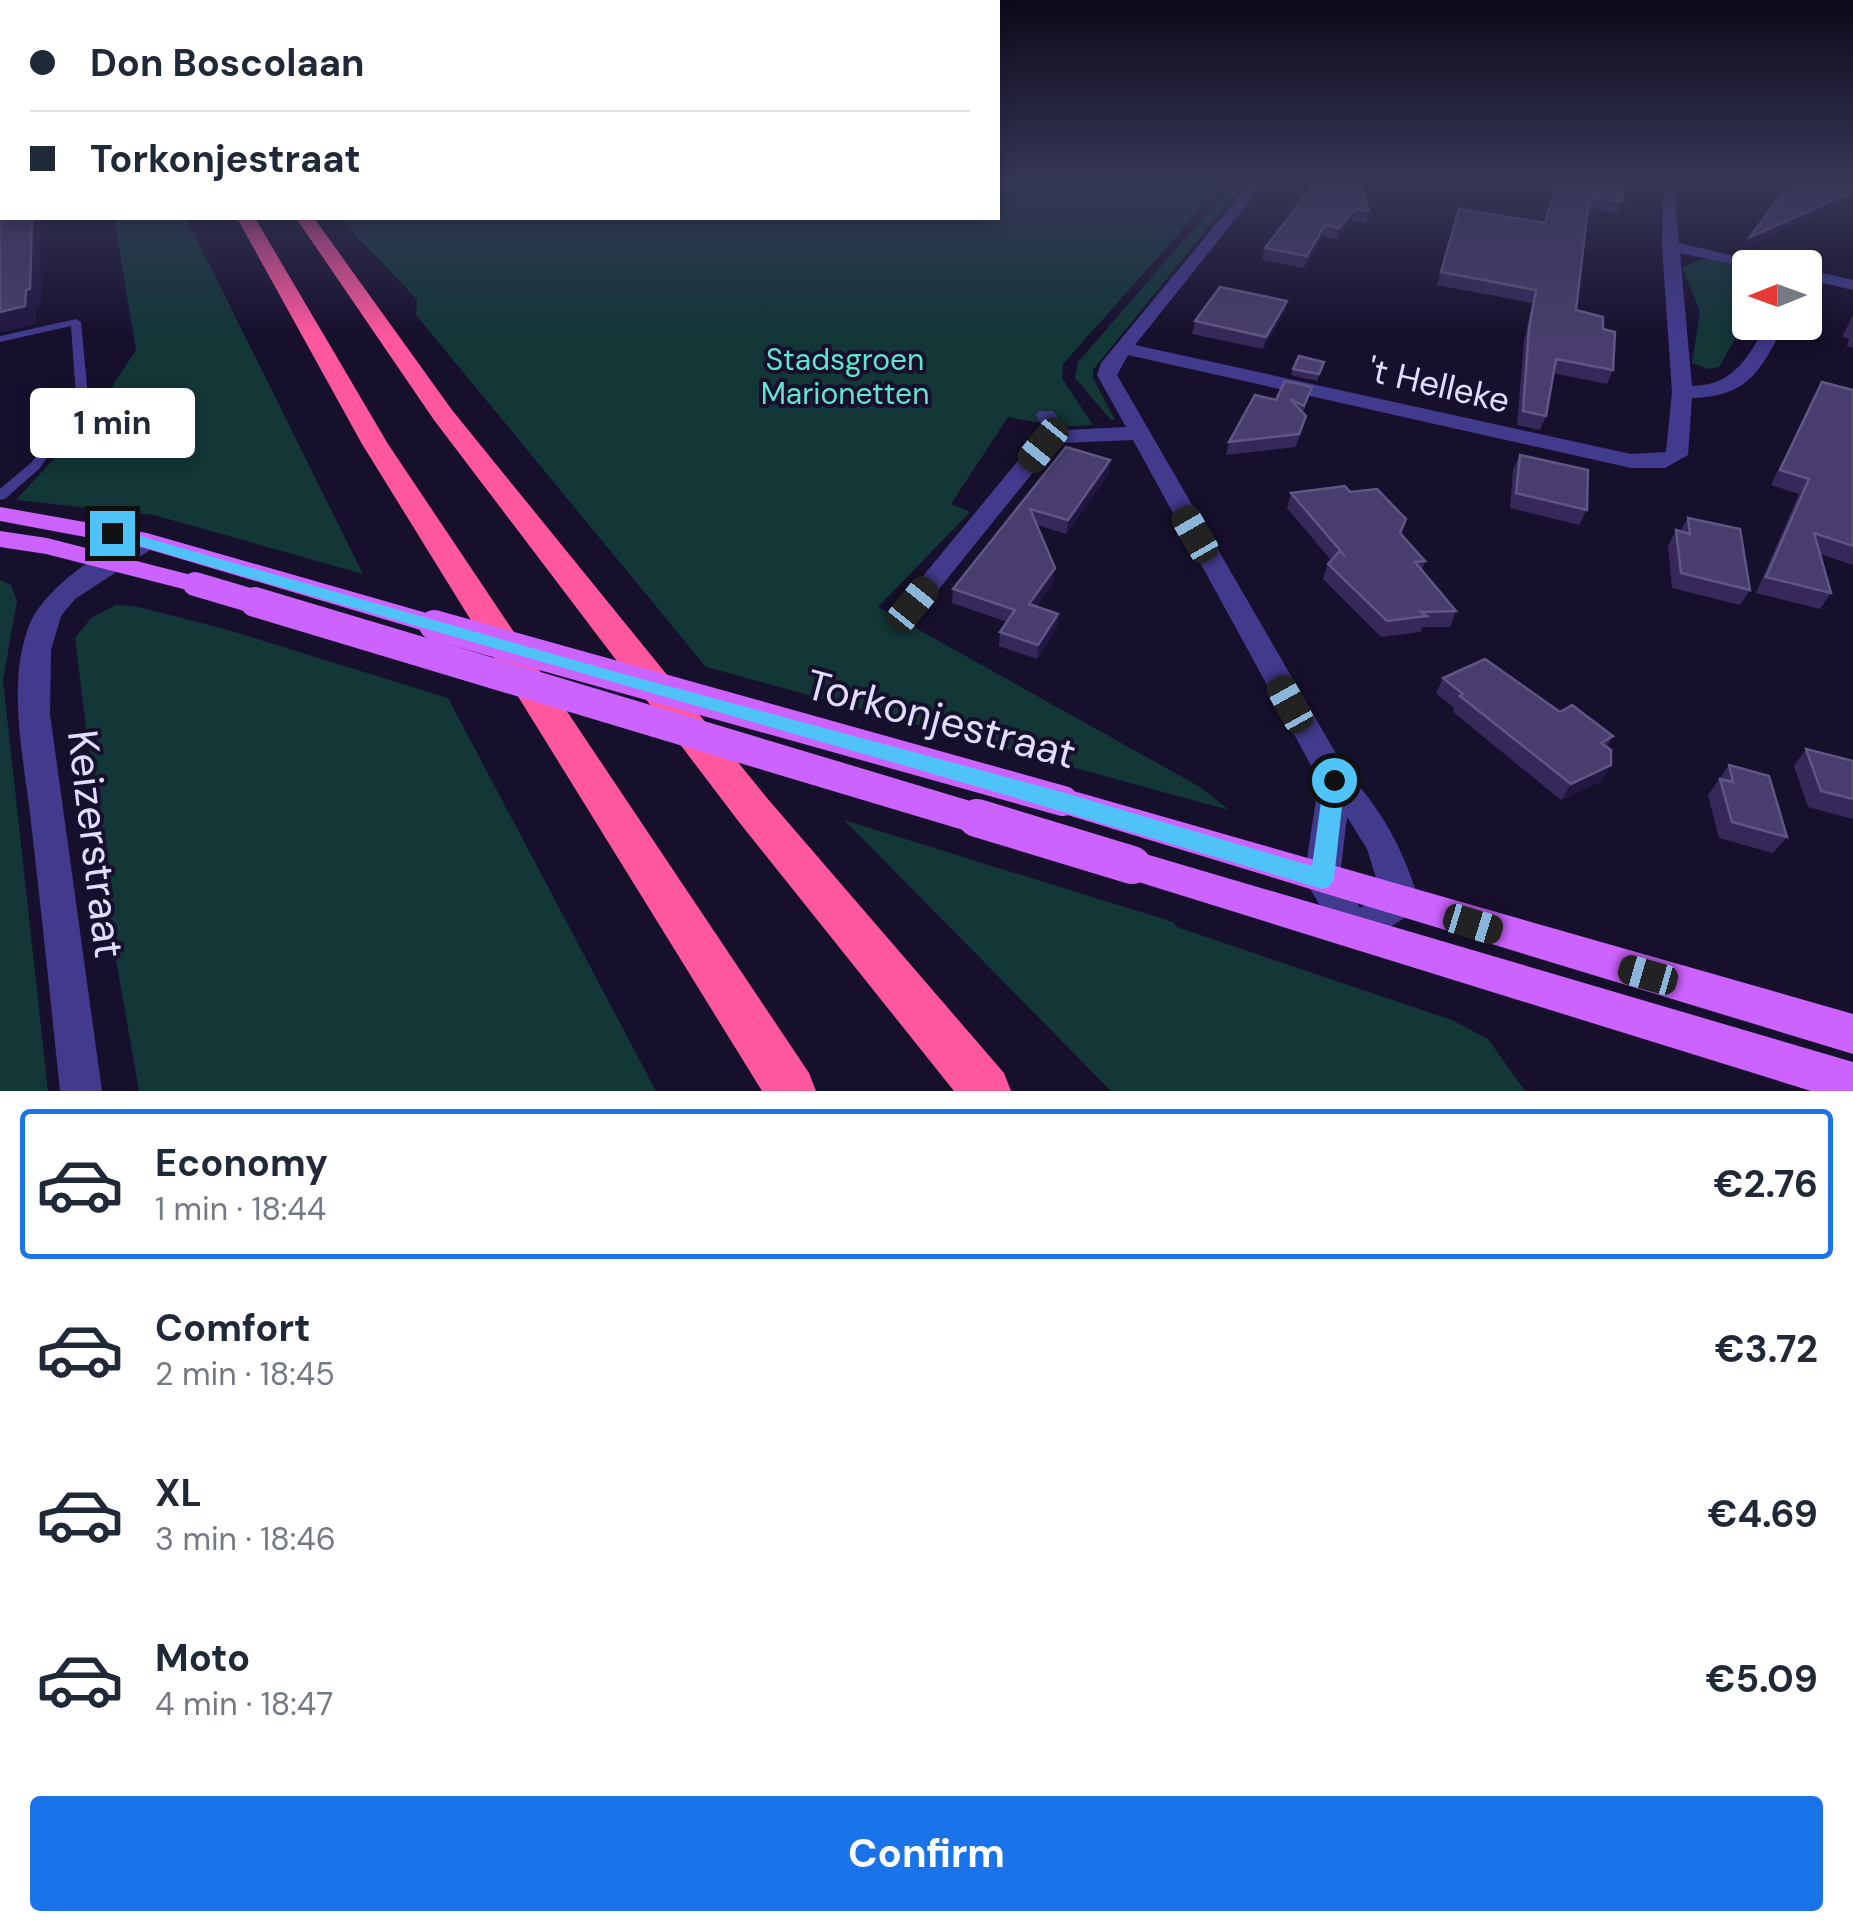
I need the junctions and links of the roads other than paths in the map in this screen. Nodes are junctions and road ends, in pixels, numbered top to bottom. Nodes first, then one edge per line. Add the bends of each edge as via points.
1 (255, 233) edge
2 (316, 233) edge
3 (1217, 233) edge
4 (1669, 233) edge
5 (1670, 246) junction
6 (1732, 259) edge
7 (1822, 278) edge
8 (1853, 284) edge
9 (0, 339) edge
10 (1767, 340) edge
11 (1124, 348) junction
12 (1682, 392) junction
13 (1046, 415) dead end
14 (1137, 433) junction
15 (1059, 437) junction
16 (0, 496) edge
17 (0, 514) edge
18 (0, 539) edge
19 (148, 541) junction
20 (113, 562) junction
21 (913, 604) dead end
22 (1334, 780) junction
23 (1322, 878) junction
24 (1400, 901) junction
25 (1355, 932) junction
26 (1853, 1034) edge
27 (1853, 1082) edge
28 (81, 1091) edge
29 (791, 1091) edge
30 (986, 1091) edge

1 - 29 highway via 375,444
2 - 30 highway via 467,445 752,810
3 - 11 street
4 - 5 street, 't Helleke
5 - 6 street
5 - 12 street, 't Helleke
7 - 8 street
9 - 16 lane via 76,322 82,396 36,465
10 - 12 street via 1746,376 1719,393
11 - 12 street, 't Helleke via 1647,463 1676,455
11 - 14 street via 1107,375
13 - 15 street
14 - 15 street
14 - 22 street
15 - 21 street via 1043,445
17 - 19 main road, Torkonjestraat
18 - 20 main road
19 - 20 street, Keizerstraat
19 - 23 main road, Torkonjestraat, bridge
20 - 25 main road, bridge
20 - 28 street, Keizerstraat via 48,614 35,668
22 - 23 street
22 - 24 street via 1371,819
23 - 24 main road, Torkonjestraat
23 - 25 street
24 - 25 street
24 - 26 main road, Torkonjestraat
25 - 27 main road

